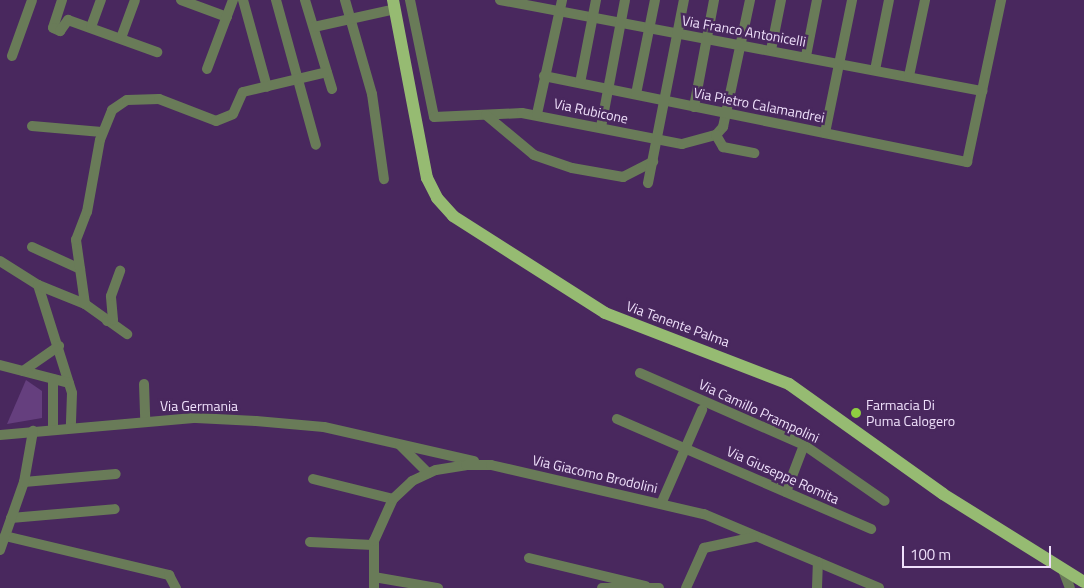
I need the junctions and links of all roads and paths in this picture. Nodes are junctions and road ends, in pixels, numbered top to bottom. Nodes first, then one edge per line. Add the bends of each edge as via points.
1 (32, 0) edge
2 (62, 0) edge
3 (101, 0) edge
4 (135, 0) edge
5 (181, 0) edge
6 (233, 0) edge
7 (243, 0) edge
8 (276, 0) edge
9 (306, 0) edge
10 (344, 0) edge
11 (410, 0) edge
12 (500, 0) edge
13 (596, 0) edge
14 (625, 0) edge
15 (655, 0) edge
16 (684, 0) edge
17 (714, 0) edge
18 (750, 0) edge
19 (781, 0) edge
20 (817, 0) edge
21 (852, 0) edge
22 (889, 0) edge
23 (925, 0) edge
24 (1001, 0) edge
25 (529, 2) edge
26 (195, 3) edge
27 (394, 5) edge
28 (561, 5) edge
29 (594, 16) junction
30 (226, 17) junction
31 (349, 19) junction
32 (621, 21) junction
33 (91, 27) junction
34 (314, 27) junction
35 (650, 27) junction
36 (678, 33) junction
37 (121, 38) junction
38 (708, 38) junction
39 (740, 44) junction
40 (771, 50) junction
41 (157, 52) dead end
42 (12, 56) dead end
43 (806, 56) junction
44 (839, 62) junction
45 (207, 68) dead end
46 (875, 70) junction
47 (327, 72) junction
48 (544, 76) junction
49 (909, 76) junction
50 (298, 79) junction
51 (580, 83) junction
52 (267, 87) junction
53 (332, 89) dead end
54 (608, 89) junction
55 (982, 91) junction
56 (636, 94) junction
57 (664, 100) junction
58 (694, 107) junction
59 (726, 112) junction
60 (537, 114) junction
61 (486, 115) junction
62 (32, 126) dead end
63 (601, 127) junction
64 (102, 132) junction
65 (825, 133) junction
66 (716, 135) junction
67 (656, 139) junction
68 (316, 146) dead end
69 (754, 153) dead end
70 (653, 162) junction
71 (384, 179) dead end
72 (648, 183) dead end
73 (32, 247) dead end
74 (0, 260) edge
75 (80, 269) junction
76 (120, 271) dead end
77 (38, 285) junction
78 (85, 304) junction
79 (108, 321) junction
80 (127, 334) dead end
81 (59, 346) junction
82 (0, 366) edge
83 (23, 371) junction
84 (640, 373) dead end
85 (54, 379) junction
86 (69, 383) junction
87 (144, 384) dead end
88 (702, 410) dead end
89 (617, 419) dead end
90 (145, 421) junction
91 (70, 427) junction
92 (53, 429) junction
93 (34, 431) junction
94 (0, 435) edge
95 (397, 443) junction
96 (804, 445) junction
97 (685, 447) junction
98 (440, 453) junction
99 (491, 465) junction
100 (432, 472) junction
101 (116, 474) dead end
102 (313, 479) dead end
103 (24, 482) junction
104 (786, 492) junction
105 (393, 499) junction
106 (885, 501) dead end
107 (661, 504) junction
108 (115, 508) dead end
109 (11, 518) junction
110 (871, 529) dead end
111 (5, 536) junction
112 (754, 537) junction
113 (310, 542) dead end
114 (373, 545) junction
115 (0, 550) edge
116 (529, 558) dead end
117 (818, 562) junction
118 (1063, 570) junction
119 (1084, 582) edge
120 (374, 583) edge
121 (646, 586) junction
122 (176, 588) edge
123 (438, 588) edge
124 (602, 588) edge
125 (659, 588) edge
126 (686, 588) edge
127 (817, 588) edge
128 (880, 588) edge
129 (1070, 588) edge

1 - 42 street
2 - 33 street via 53,28 60,31 68,20
3 - 33 street
4 - 37 street
5 - 26 street
6 - 30 street
7 - 52 street
8 - 50 street
9 - 34 street
10 - 31 street
11 - 61 street, Via Rubicone via 434,116
12 - 25 street, Via Franco Antonicelli
13 - 29 street
14 - 32 street
15 - 35 street
16 - 36 street
17 - 38 street
18 - 39 street
19 - 40 street
20 - 43 street
21 - 44 street
22 - 46 street
23 - 49 street
24 - 55 street
25 - 28 street, Via Franco Antonicelli
26 - 30 street
27 - 31 street
27 - 118 main road, Via Tenente Palma via 427,178 437,198 453,216 606,313 789,384 943,494
28 - 29 street, Via Franco Antonicelli
28 - 48 street
29 - 32 street, Via Franco Antonicelli
29 - 51 street
30 - 45 street
31 - 34 street
31 - 71 street via 372,94
32 - 35 street, Via Franco Antonicelli
32 - 54 street
33 - 37 street
34 - 47 street
35 - 36 street, Via Franco Antonicelli
35 - 56 street
36 - 38 street, Via Franco Antonicelli
36 - 57 street
37 - 41 street
38 - 39 street, Via Franco Antonicelli
38 - 58 street
39 - 40 street, Via Franco Antonicelli
39 - 59 street
40 - 43 street, Via Franco Antonicelli
43 - 44 street, Via Franco Antonicelli
44 - 46 street, Via Franco Antonicelli
44 - 65 street
46 - 49 street, Via Franco Antonicelli
47 - 50 street
47 - 53 street
48 - 51 street, Via Pietro Calamandrei
48 - 60 street
49 - 55 street, Via Franco Antonicelli
50 - 52 street
50 - 68 street
51 - 54 street, Via Pietro Calamandrei
52 - 64 street via 244,92 233,114 216,121 159,99 127,100 112,110
54 - 56 street, Via Pietro Calamandrei
54 - 63 street
55 - 65 street, Via Pietro Calamandrei via 967,162
56 - 57 street, Via Pietro Calamandrei
57 - 58 street, Via Pietro Calamandrei
57 - 67 street
58 - 59 street, Via Pietro Calamandrei
59 - 65 street, Via Pietro Calamandrei
59 - 66 street
60 - 61 street, Via Rubicone
60 - 63 street, Via Rubicone
61 - 70 street via 534,155 605,177 623,177
62 - 64 street
63 - 67 street, Via Rubicone
64 - 75 street via 87,212 76,240
66 - 67 street, Via Rubicone via 682,144
66 - 69 street via 723,147
67 - 70 street
70 - 72 street
73 - 75 street
74 - 77 street
75 - 78 street
76 - 79 street via 111,296 112,320
77 - 78 street
77 - 81 street
78 - 79 street
79 - 80 street
81 - 83 street
81 - 86 street
82 - 83 street
83 - 85 street
84 - 96 street, Via Camillo Prampolini
85 - 86 street
85 - 92 street
86 - 91 street
87 - 90 street
88 - 97 street
89 - 97 street, Via Giuseppe Romita
90 - 91 street, Via Germania
90 - 95 street, Via Germania via 256,420 324,427
91 - 92 street, Via Germania
92 - 93 street, Via Germania
93 - 94 street, Via Germania
93 - 103 street
95 - 98 street, Via Germania
95 - 100 street
96 - 104 street
96 - 106 street, Via Camillo Prampolini
97 - 104 street, Via Giuseppe Romita
97 - 107 street
98 - 99 street, Via Germania
98 - 100 street
99 - 100 street, Via Giacomo Brodolini
99 - 107 street, Via Giacomo Brodolini
100 - 105 street
101 - 103 street
102 - 105 street
103 - 109 street
104 - 110 street, Via Giuseppe Romita
105 - 114 street via 379,522
107 - 112 street, Via Giacomo Brodolini via 704,514
108 - 109 street
109 - 111 street
111 - 115 street
111 - 122 street via 161,572 174,579
112 - 117 street, Via Giacomo Brodolini
112 - 126 street via 704,548
113 - 114 street
114 - 120 street
116 - 121 street
117 - 127 street
117 - 128 street, Via Giacomo Brodolini
118 - 119 main road, Via Tenente Palma
118 - 129 street
120 - 123 street
121 - 124 street
121 - 125 street

